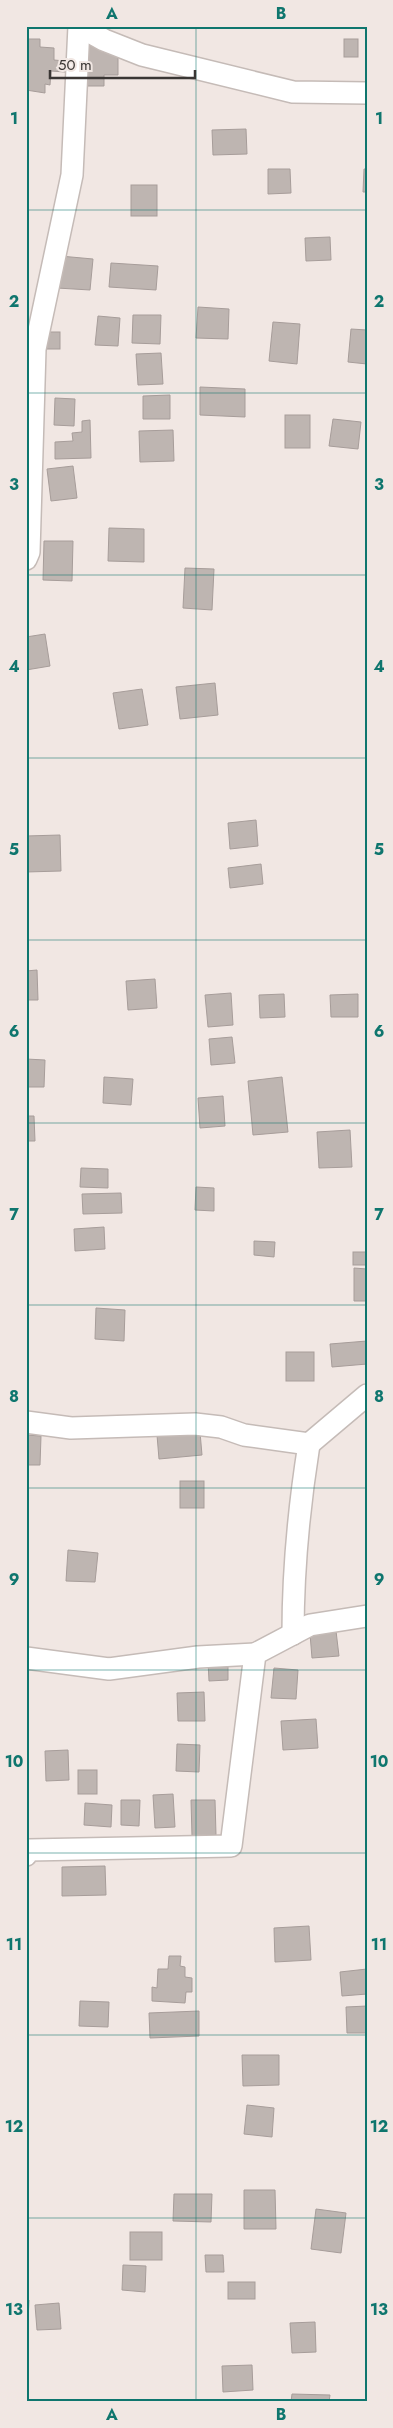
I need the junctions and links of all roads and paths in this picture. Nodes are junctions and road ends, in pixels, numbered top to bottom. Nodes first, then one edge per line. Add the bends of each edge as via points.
1 (79, 26) edge
2 (367, 93) edge
3 (26, 559) edge
4 (367, 1395) edge
5 (26, 1422) edge
6 (309, 1444) junction
7 (367, 1616) edge
8 (293, 1634) junction
9 (255, 1654) junction
10 (26, 1658) edge
11 (26, 1855) edge

1 - 2 street via 142,55 293,92
1 - 3 street via 72,174 34,349 30,552
4 - 6 street
5 - 6 street via 71,1428 195,1424
6 - 8 street via 295,1552
7 - 8 street via 310,1625
8 - 9 street
9 - 10 street via 198,1657 109,1669
9 - 11 street via 231,1846 30,1850

